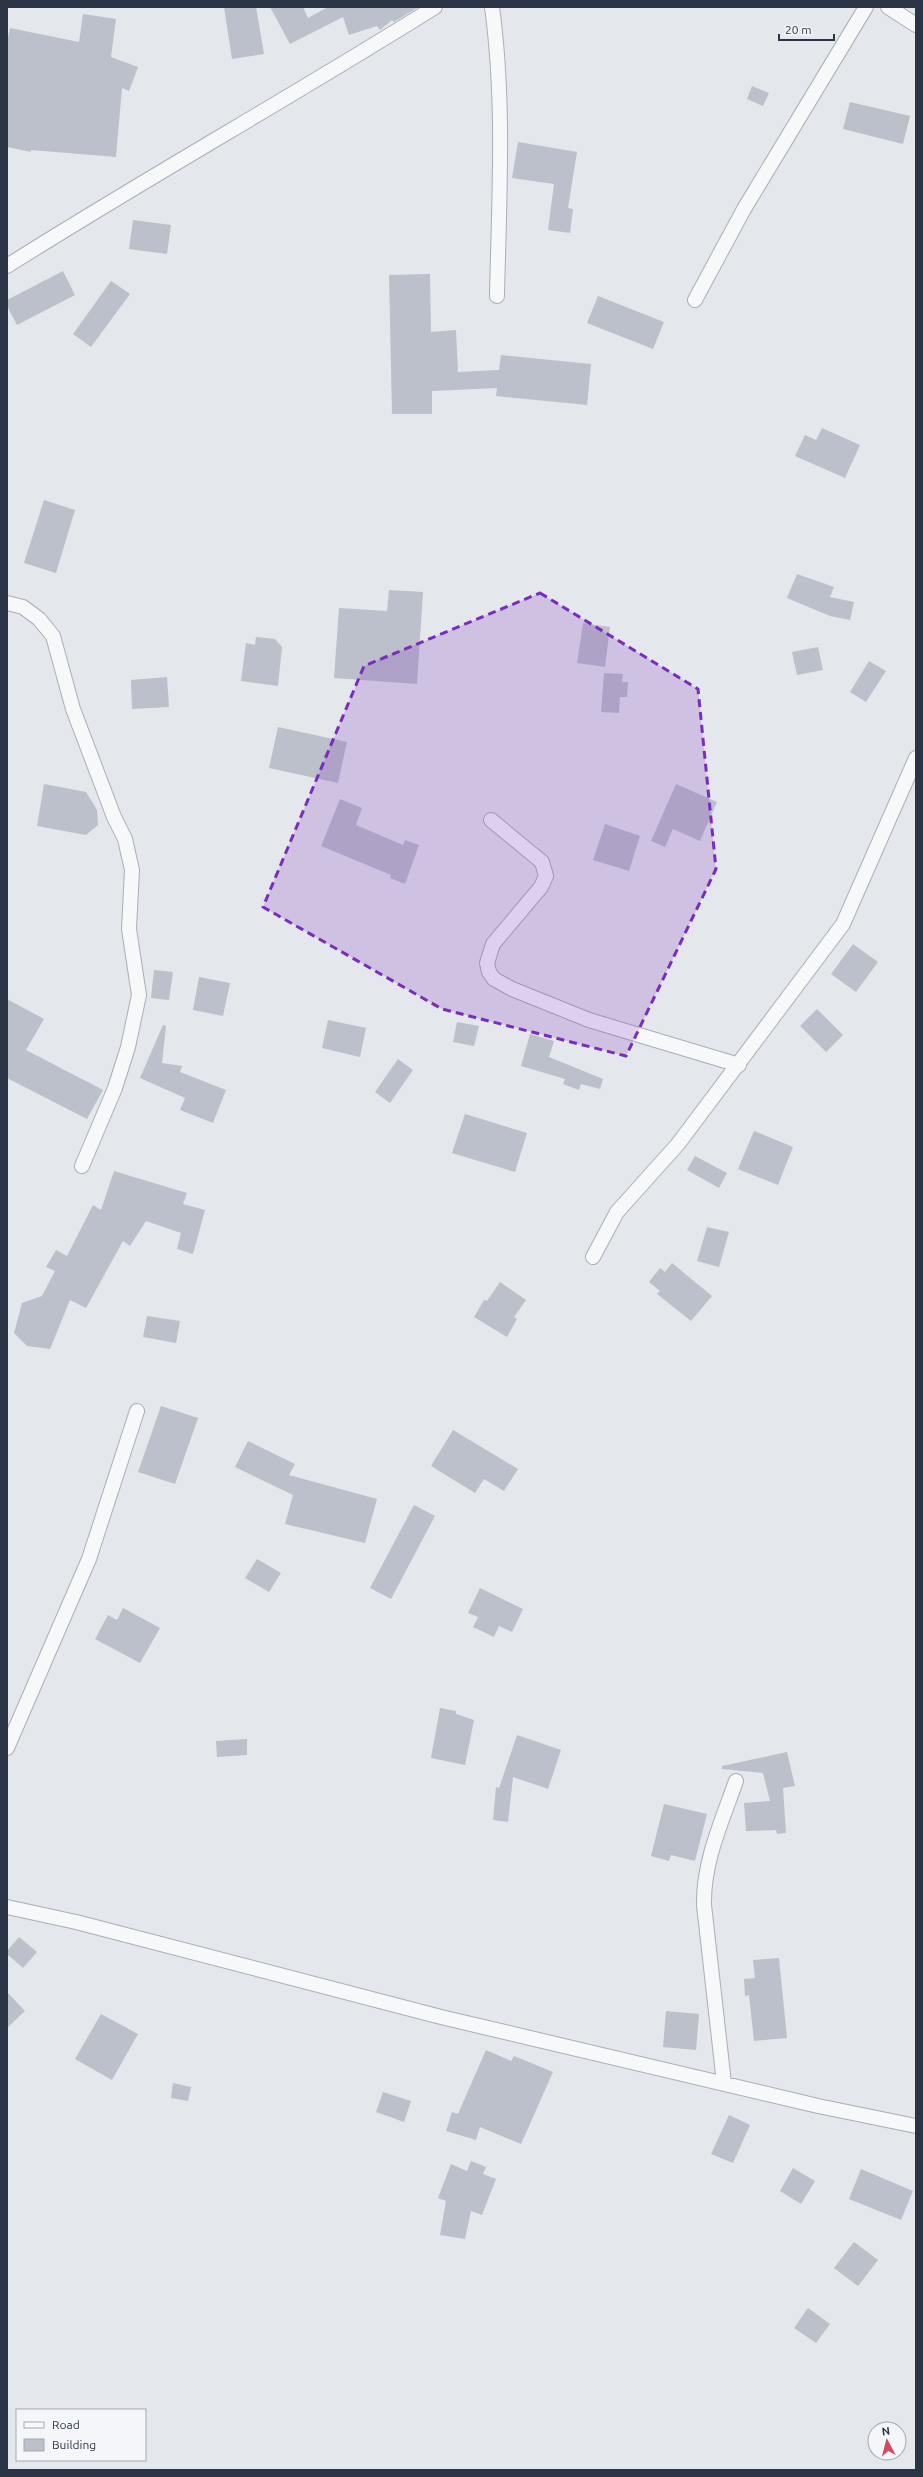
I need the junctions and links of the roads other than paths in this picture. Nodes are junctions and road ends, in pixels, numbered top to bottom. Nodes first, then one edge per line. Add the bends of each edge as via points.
1 (435, 7) edge
2 (492, 7) edge
3 (866, 7) edge
4 (888, 7) edge
5 (916, 25) edge
6 (7, 266) edge
7 (497, 296) dead end
8 (695, 300) dead end
9 (7, 603) edge
10 (916, 758) edge
11 (491, 820) dead end
12 (739, 1065) junction
13 (82, 1166) dead end
14 (594, 1257) dead end
15 (137, 1411) dead end
16 (7, 1748) edge
17 (736, 1781) dead end
18 (7, 1907) edge
19 (724, 2083) junction
20 (916, 2126) edge

1 - 6 street via 314,83 113,199
2 - 7 street via 498,50 501,117
3 - 8 street via 744,209
4 - 5 street
9 - 13 street via 23,607 39,619 54,636 73,709 114,817 125,839 132,870 129,929 139,995 128,1047 115,1088
10 - 12 street via 843,924
11 - 12 street via 542,862 546,876 541,887 493,944 488,963 489,972 494,979 512,989 583,1017
12 - 14 street via 678,1144 617,1212
15 - 16 street via 89,1559
17 - 19 street via 703,1882
18 - 19 street via 76,1922 441,2018
19 - 20 street

